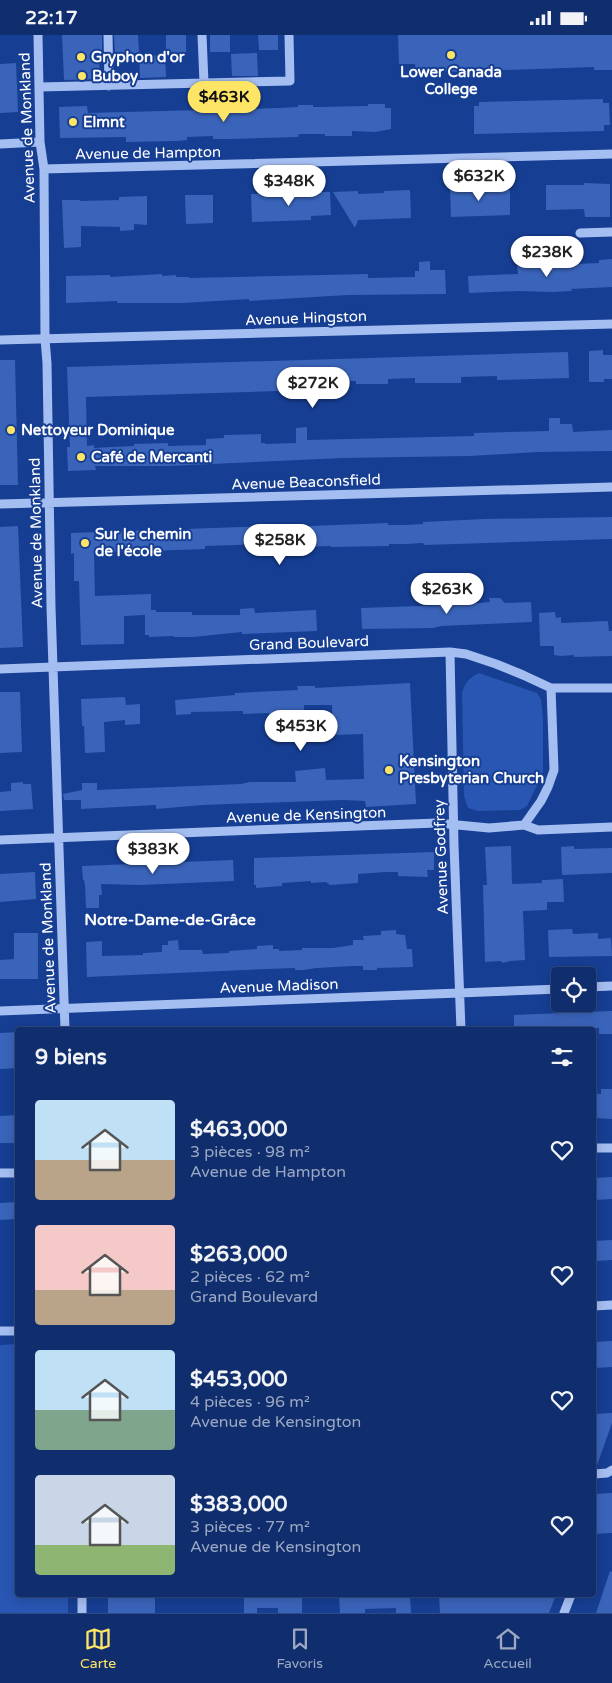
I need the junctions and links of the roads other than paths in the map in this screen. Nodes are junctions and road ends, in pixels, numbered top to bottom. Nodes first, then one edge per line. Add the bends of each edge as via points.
1 (38, 35) edge
2 (108, 35) edge
3 (202, 35) edge
4 (289, 35) edge
5 (204, 83) junction
6 (109, 86) junction
7 (40, 87) junction
8 (40, 142) junction
9 (0, 144) edge
10 (612, 155) edge
11 (44, 169) junction
12 (612, 232) edge
13 (580, 233) dead end
14 (612, 324) edge
15 (45, 339) junction
16 (0, 340) edge
17 (612, 487) edge
18 (48, 503) junction
19 (0, 505) edge
20 (450, 652) junction
21 (53, 666) junction
22 (0, 669) edge
23 (612, 688) edge
24 (551, 689) junction
25 (453, 824) junction
26 (524, 825) junction
27 (612, 827) edge
28 (58, 838) junction
29 (0, 840) edge
30 (612, 986) edge
31 (596, 987) edge
32 (551, 989) edge
33 (459, 993) junction
34 (64, 1009) junction
35 (0, 1011) edge
36 (65, 1027) edge
37 (461, 1027) edge
38 (612, 1148) edge
39 (596, 1149) edge
40 (0, 1173) edge
41 (15, 1173) edge
42 (612, 1305) edge
43 (596, 1306) edge
44 (0, 1331) edge
45 (15, 1331) edge
46 (612, 1470) edge
47 (596, 1474) edge
48 (82, 1597) edge
49 (570, 1597) edge
50 (82, 1613) edge
51 (564, 1613) edge

1 - 7 street, Avenue de Monkland
2 - 6 street
3 - 5 street
4 - 5 street via 290,81
5 - 6 street
6 - 7 street
7 - 8 street, Avenue de Monkland
8 - 9 street
8 - 11 street, Avenue de Monkland
10 - 11 street, Avenue de Hampton
11 - 15 street, Avenue de Monkland
12 - 13 street
14 - 15 street, Avenue Hingston
15 - 16 street, Avenue Hingston
15 - 18 street, Avenue de Monkland
17 - 18 street, Avenue Beaconsfield
18 - 19 street, Avenue Beaconsfield
18 - 21 street, Avenue de Monkland
20 - 21 street, Grand Boulevard
20 - 24 street, Grand Boulevard via 496,664
20 - 25 street, Avenue Godfrey
21 - 22 street, Grand Boulevard
21 - 28 street, Avenue de Monkland
23 - 24 street, Grand Boulevard
24 - 26 street via 554,770 541,801
25 - 26 street, Avenue de Kensington via 489,829
25 - 28 street, Avenue de Kensington
25 - 33 street, Avenue Godfrey
26 - 27 street, Avenue de Kensington via 538,830
28 - 29 street, Avenue de Kensington
28 - 34 street, Avenue de Monkland
30 - 31 street
32 - 33 street, Avenue Madison
33 - 34 street, Avenue Madison
33 - 37 street, Avenue Godfrey
34 - 35 street, Avenue Madison
34 - 36 street, Avenue de Monkland
38 - 39 street
40 - 41 street
42 - 43 street
44 - 45 street
46 - 47 street
48 - 50 street
49 - 51 street

